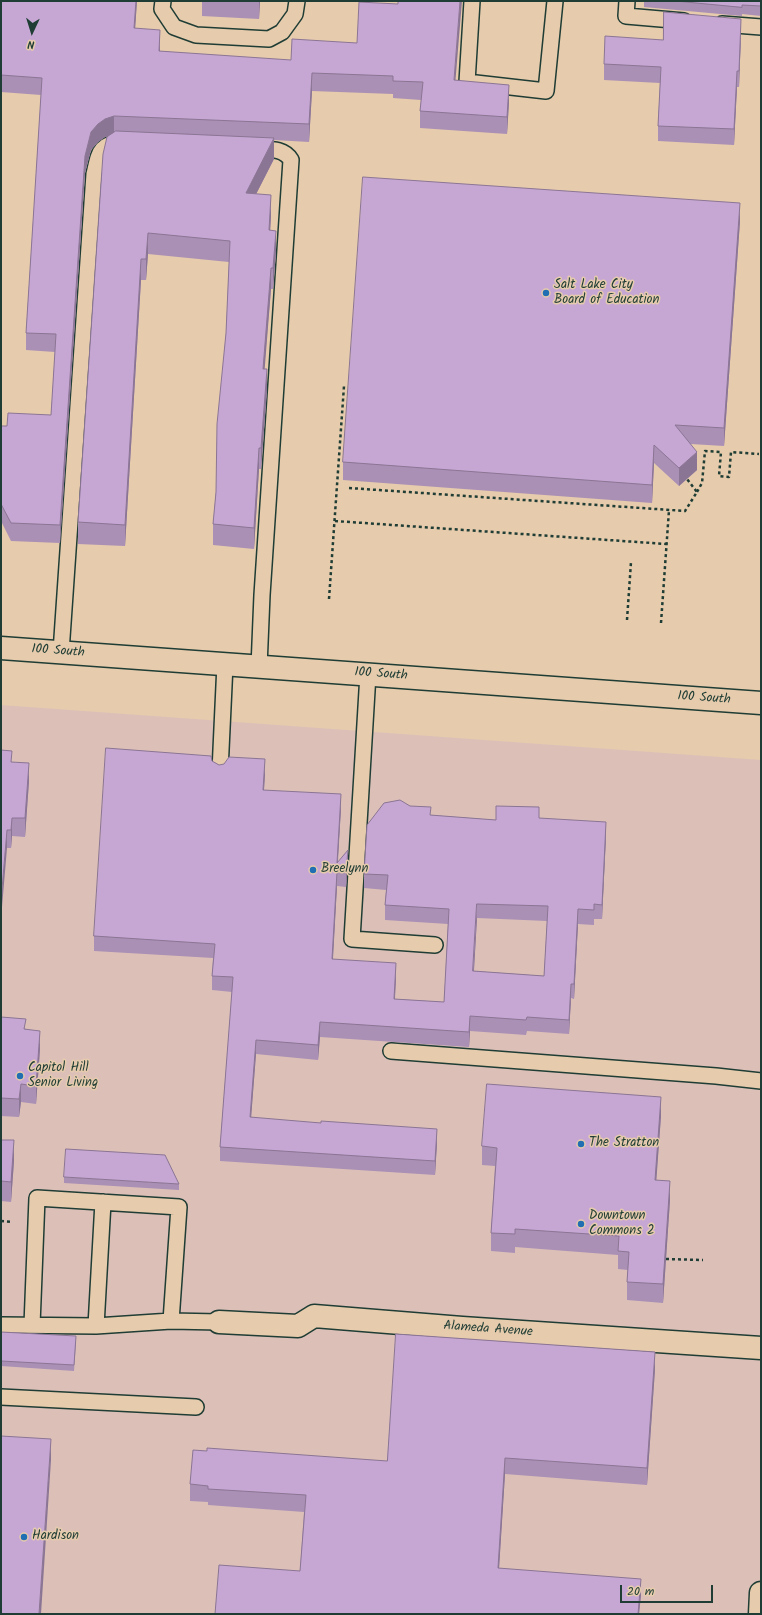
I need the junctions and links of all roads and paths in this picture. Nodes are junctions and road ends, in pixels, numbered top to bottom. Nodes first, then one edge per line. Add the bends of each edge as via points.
1 (162, 1) edge
2 (297, 1) edge
3 (472, 1) edge
4 (554, 1) edge
5 (626, 8) edge
6 (761, 27) edge
7 (137, 144) edge
8 (240, 148) edge
9 (344, 386) dead end
10 (759, 454) dead end
11 (687, 479) edge
12 (349, 488) edge
13 (697, 492) junction
14 (669, 510) junction
15 (335, 521) junction
16 (666, 544) junction
17 (631, 562) dead end
18 (329, 600) dead end
19 (627, 620) dead end
20 (661, 623) dead end
21 (1, 648) edge
22 (61, 652) junction
23 (225, 664) junction
24 (259, 667) junction
25 (368, 674) junction
26 (761, 703) edge
27 (220, 771) edge
28 (435, 945) dead end
29 (391, 1051) dead end
30 (761, 1081) edge
31 (103, 1202) junction
32 (666, 1259) edge
33 (703, 1260) dead end
34 (171, 1321) junction
35 (219, 1322) joint
36 (1, 1325) edge
37 (32, 1325) junction
38 (96, 1326) junction
39 (761, 1348) edge
40 (1, 1397) edge
41 (196, 1408) dead end
42 (761, 1593) edge
43 (760, 1614) edge

1 - 2 lane via 162,9 174,27 196,35 269,39 282,32 295,14
3 - 4 lane via 467,82 546,91
5 - 6 lane via 701,22
7 - 22 lane via 114,142 104,146 100,150 94,174
8 - 24 lane via 280,150 291,160
9 - 15 path
10 - 13 path via 730,452 729,477 719,476 721,452 705,451 702,483
11 - 13 path
12 - 14 path
13 - 14 path via 685,511
14 - 16 path
15 - 16 path
15 - 18 path
16 - 20 path
17 - 19 path
21 - 22 street, 100 South
22 - 23 street, 100 South
23 - 24 street, 100 South
23 - 27 lane
24 - 25 street, 100 South
25 - 26 street, 100 South
25 - 28 lane via 352,939
29 - 30 lane
31 - 34 lane via 180,1207
31 - 37 lane via 37,1198
31 - 38 lane
32 - 33 path
34 - 35 lane
34 - 38 lane
35 - 39 street, Alameda Avenue via 298,1326 314,1316
36 - 37 lane
37 - 38 lane
40 - 41 lane
42 - 43 street

